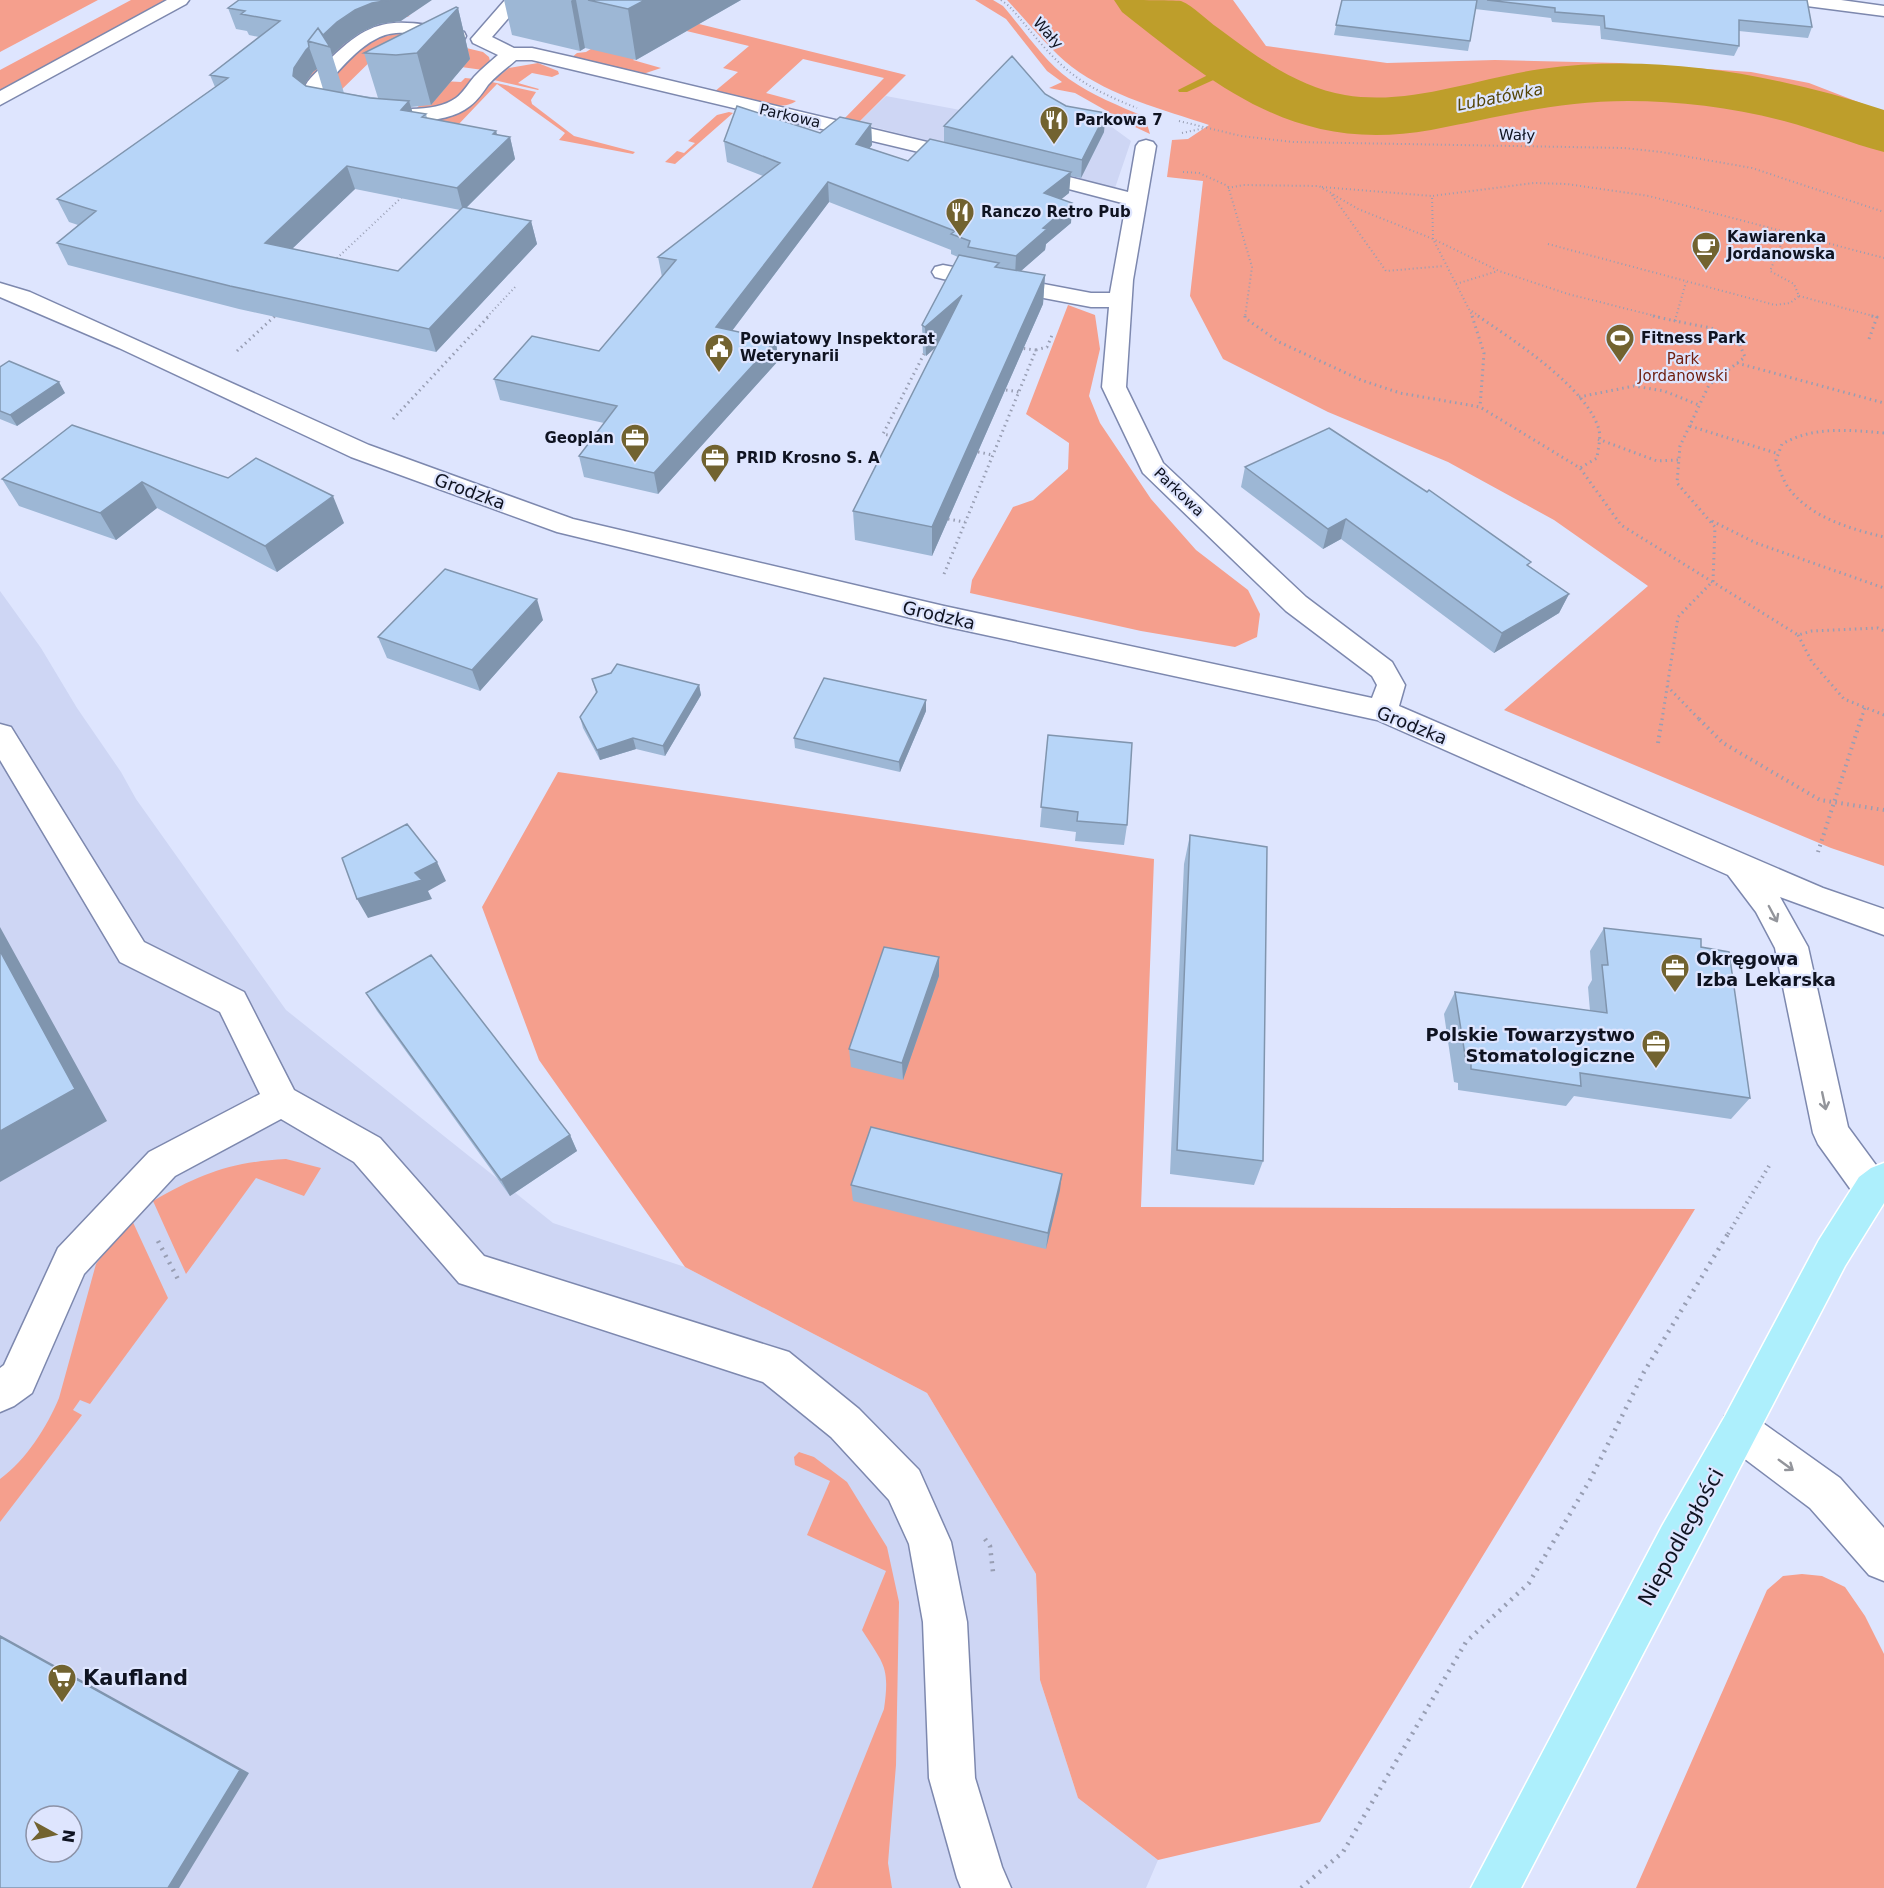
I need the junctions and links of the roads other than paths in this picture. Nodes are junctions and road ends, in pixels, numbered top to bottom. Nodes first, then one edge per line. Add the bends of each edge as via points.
1 (180, 0) edge
2 (515, 0) edge
3 (1799, 0) edge
4 (1884, 11) edge
5 (480, 39) junction
6 (511, 54) junction
7 (0, 99) edge
8 (1146, 146) dead end
9 (983, 162) edge
10 (1005, 167) edge
11 (1133, 198) junction
12 (949, 273) edge
13 (0, 290) edge
14 (1121, 300) junction
15 (1383, 711) junction
16 (0, 735) edge
17 (1738, 866) junction
18 (1884, 922) edge
19 (281, 1101) junction
20 (1878, 1184) edge
21 (0, 1392) edge
22 (1739, 1430) junction
23 (1884, 1560) edge
24 (987, 1888) edge
25 (1495, 1888) edge

1 - 7 street
2 - 5 street
3 - 4 street
5 - 6 street, Parkowa
5 - 6 street, Parkowa via 397,27 384,29 365,37 313,87 312,96 321,102 406,113 447,112 463,103
6 - 9 street, Parkowa via 532,54 586,66
8 - 11 street, Parkowa
10 - 11 street
11 - 14 street, Parkowa
12 - 14 street via 1091,300
13 - 15 street, Grodzka via 127,343 360,451 566,526 944,616
14 - 15 street, Parkowa via 1114,387 1152,467 1296,604 1382,669 1391,685
15 - 17 street, Grodzka
16 - 19 street via 132,952 232,1002
17 - 18 street, Grodzka
17 -> 20 street, Niepodległości via 1767,903 1791,947 1831,1133
19 - 21 street via 162,1164 70,1261 18,1379
19 - 24 street via 367,1150 472,1270 776,1366 845,1423 904,1485 930,1542 945,1622 952,1778
20 - 22 main road, Niepodległości via 1832,1253
22 -> 23 street via 1825,1493
22 - 25 main road, Niepodległości

